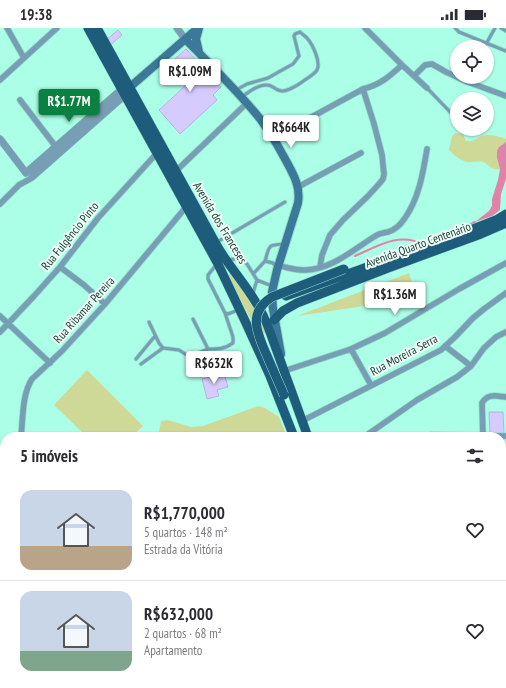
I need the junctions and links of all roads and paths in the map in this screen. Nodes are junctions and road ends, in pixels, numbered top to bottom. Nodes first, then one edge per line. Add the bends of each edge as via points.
1 (7, 28) edge
2 (57, 28) edge
3 (88, 28) edge
4 (97, 28) edge
5 (177, 28) edge
6 (198, 28) edge
7 (365, 28) edge
8 (456, 28) edge
9 (494, 28) edge
10 (501, 28) edge
11 (506, 31) edge
12 (186, 39) junction
13 (477, 40) edge
14 (488, 40) edge
15 (494, 47) edge
16 (506, 51) edge
17 (199, 53) junction
18 (24, 58) junction
19 (402, 65) junction
20 (414, 76) junction
21 (268, 78) junction
22 (0, 80) edge
23 (266, 85) junction
24 (426, 88) joint
25 (363, 89) junction
26 (235, 90) junction
27 (126, 92) junction
28 (506, 96) edge
29 (20, 100) dead end
30 (244, 100) junction
31 (450, 112) edge
32 (273, 138) junction
33 (0, 140) edge
34 (56, 147) junction
35 (427, 149) dead end
36 (157, 153) junction
37 (361, 153) dead end
38 (176, 171) junction
39 (28, 175) junction
40 (298, 187) junction
41 (285, 202) dead end
42 (0, 204) edge
43 (186, 207) junction
44 (506, 214) edge
45 (506, 223) edge
46 (216, 244) junction
47 (286, 244) junction
48 (265, 261) junction
49 (222, 262) junction
50 (506, 263) edge
51 (387, 265) junction
52 (60, 267) junction
53 (278, 268) junction
54 (320, 268) junction
55 (254, 273) junction
56 (257, 280) junction
57 (273, 289) junction
58 (506, 293) edge
59 (252, 296) junction
60 (105, 304) junction
61 (240, 310) junction
62 (225, 313) junction
63 (0, 316) edge
64 (193, 319) dead end
65 (274, 320) junction
66 (149, 322) dead end
67 (8, 324) junction
68 (0, 332) edge
69 (506, 332) edge
70 (155, 336) junction
71 (445, 346) junction
72 (163, 348) junction
73 (208, 349) junction
74 (351, 349) junction
75 (136, 359) dead end
76 (50, 363) junction
77 (141, 364) dead end
78 (470, 366) junction
79 (284, 371) junction
80 (371, 385) junction
81 (506, 397) edge
82 (302, 421) junction
83 (21, 432) edge
84 (292, 432) edge
85 (298, 432) edge
86 (306, 432) edge
87 (371, 432) edge
88 (483, 432) edge

1 - 18 street
2 - 18 street
3 - 27 main road, Avenida dos Franceses
4 - 27 main road, Avenida dos Franceses
5 - 12 street
6 - 12 main road
6 - 17 main road via 196,39
7 - 19 street
8 - 13 lane
9 - 14 lane
10 - 11 lane
12 - 17 main road
12 - 27 main road
15 - 16 lane
17 - 26 main road
18 - 22 street
19 - 20 street
19 - 25 street via 380,83
20 - 24 street
20 - 28 street via 426,65 432,64 468,82
21 - 23 lane
21 - 23 lane via 293,64 299,56 294,36 300,32 308,39 316,54 317,69 297,85 282,92
21 - 26 lane
23 - 30 lane via 251,90
24 - 31 lane
25 - 32 street
25 - 54 street via 382,155 383,179 330,234
26 - 30 main road
27 - 34 street
27 - 36 main road, Avenida dos Franceses
27 - 38 main road, Avenida dos Franceses
27 - 39 street
29 - 34 street
30 - 32 main road
30 - 38 street
32 - 40 main road via 293,172
33 - 39 street
34 - 39 street
35 - 54 street via 413,204 397,227 393,231 379,234
36 - 43 main road, Avenida dos Franceses
36 - 52 street, Rua Fulgêncio Pinto via 98,218
37 - 40 street
38 - 46 main road, Avenida dos Franceses
39 - 42 street
40 - 47 main road via 298,203
41 - 46 lane
43 - 49 main road, Avenida dos Franceses
43 - 60 street, Rua Ribamar Pereira
44 - 51 main road, Avenida Quarto Centenário
45 - 51 main road, Avenida Quarto Centenário via 482,234
46 - 49 main road, Avenida dos Franceses
47 - 48 lane via 269,246
47 - 53 main road
48 - 53 lane via 273,263
48 - 55 lane
49 - 55 lane via 242,260
49 - 59 main road, Avenida dos Franceses
49 - 61 main road, Avenida dos Franceses
49 - 62 lane via 207,278
50 - 74 street
51 - 57 main road, Avenida Quarto Centenário via 284,297 275,295
51 - 65 main road, Avenida Quarto Centenário via 289,307
51 - 85 main road, bridge via 344,270 272,296 260,308 256,322 258,336
52 - 60 street
52 - 67 street, Rua Fulgêncio Pinto
53 - 54 street
53 - 57 main road
55 - 56 lane
56 - 57 lane
56 - 59 lane
57 - 65 main road
58 - 71 street, Rua Moreira Serra via 473,318
59 - 79 main road, Avenida dos Franceses via 266,322
60 - 76 street, Rua Ribamar Pereira
61 - 62 lane
61 - 84 main road, Avenida dos Franceses
62 - 73 lane via 233,343 228,347
63 - 67 street
64 - 73 lane
65 - 79 main road
66 - 70 lane
67 - 68 street, Rua Fulgêncio Pinto
67 - 76 street
69 - 78 street via 484,348
70 - 72 lane
70 - 75 lane
71 - 78 street
71 - 80 street, Rua Moreira Serra
72 - 73 lane via 194,355
72 - 77 lane
74 - 79 street
74 - 80 street
76 - 83 street, Rua Ribamar Pereira via 32,379 26,389
78 - 87 street
79 - 82 main road, Avenida dos Franceses
80 - 82 street, Rua Moreira Serra
81 - 88 street via 485,398 482,403
82 - 86 main road, Avenida dos Franceses

